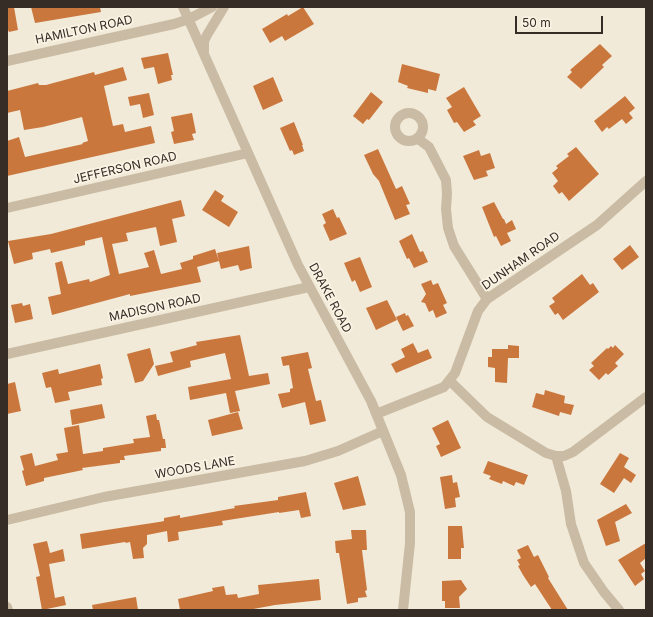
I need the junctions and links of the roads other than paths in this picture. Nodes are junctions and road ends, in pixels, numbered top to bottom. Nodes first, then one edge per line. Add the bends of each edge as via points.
1 (184, 7) edge
2 (212, 7) edge
3 (224, 7) edge
4 (189, 19) junction
5 (204, 55) junction
6 (7, 61) edge
7 (417, 138) dead end
8 (248, 153) junction
9 (646, 181) edge
10 (7, 208) edge
11 (309, 287) junction
12 (487, 299) junction
13 (7, 354) edge
14 (450, 381) junction
15 (646, 397) edge
16 (376, 414) junction
17 (383, 431) junction
18 (556, 456) junction
19 (7, 520) edge
20 (7, 607) edge
21 (8, 610) edge
22 (402, 610) edge
23 (619, 610) edge

1 - 4 street, DRAKE ROAD
2 - 4 street, HAMILTON ROAD
3 - 5 street via 204,41
4 - 5 street, DRAKE ROAD
4 - 6 street, HAMILTON ROAD
5 - 8 street, DRAKE ROAD
7 - 12 street via 429,147 441,168 448,194 448,228 454,246
8 - 10 street, JEFFERSON ROAD
8 - 11 street, DRAKE ROAD
9 - 12 street, DUNHAM ROAD via 597,225
11 - 13 street, MADISON ROAD
11 - 16 street, DRAKE ROAD
12 - 14 street, DUNHAM ROAD via 478,311 456,373
14 - 16 street, DUNHAM ROAD via 436,391
14 - 18 street via 487,417 546,453
15 - 18 street via 573,452
16 - 17 street, DRAKE ROAD
17 - 19 street, WOODS LANE via 338,451 305,461 104,497
17 - 22 street, DRAKE ROAD via 401,475 410,512 410,543
18 - 23 street via 566,491 571,524 584,563
20 - 21 street

